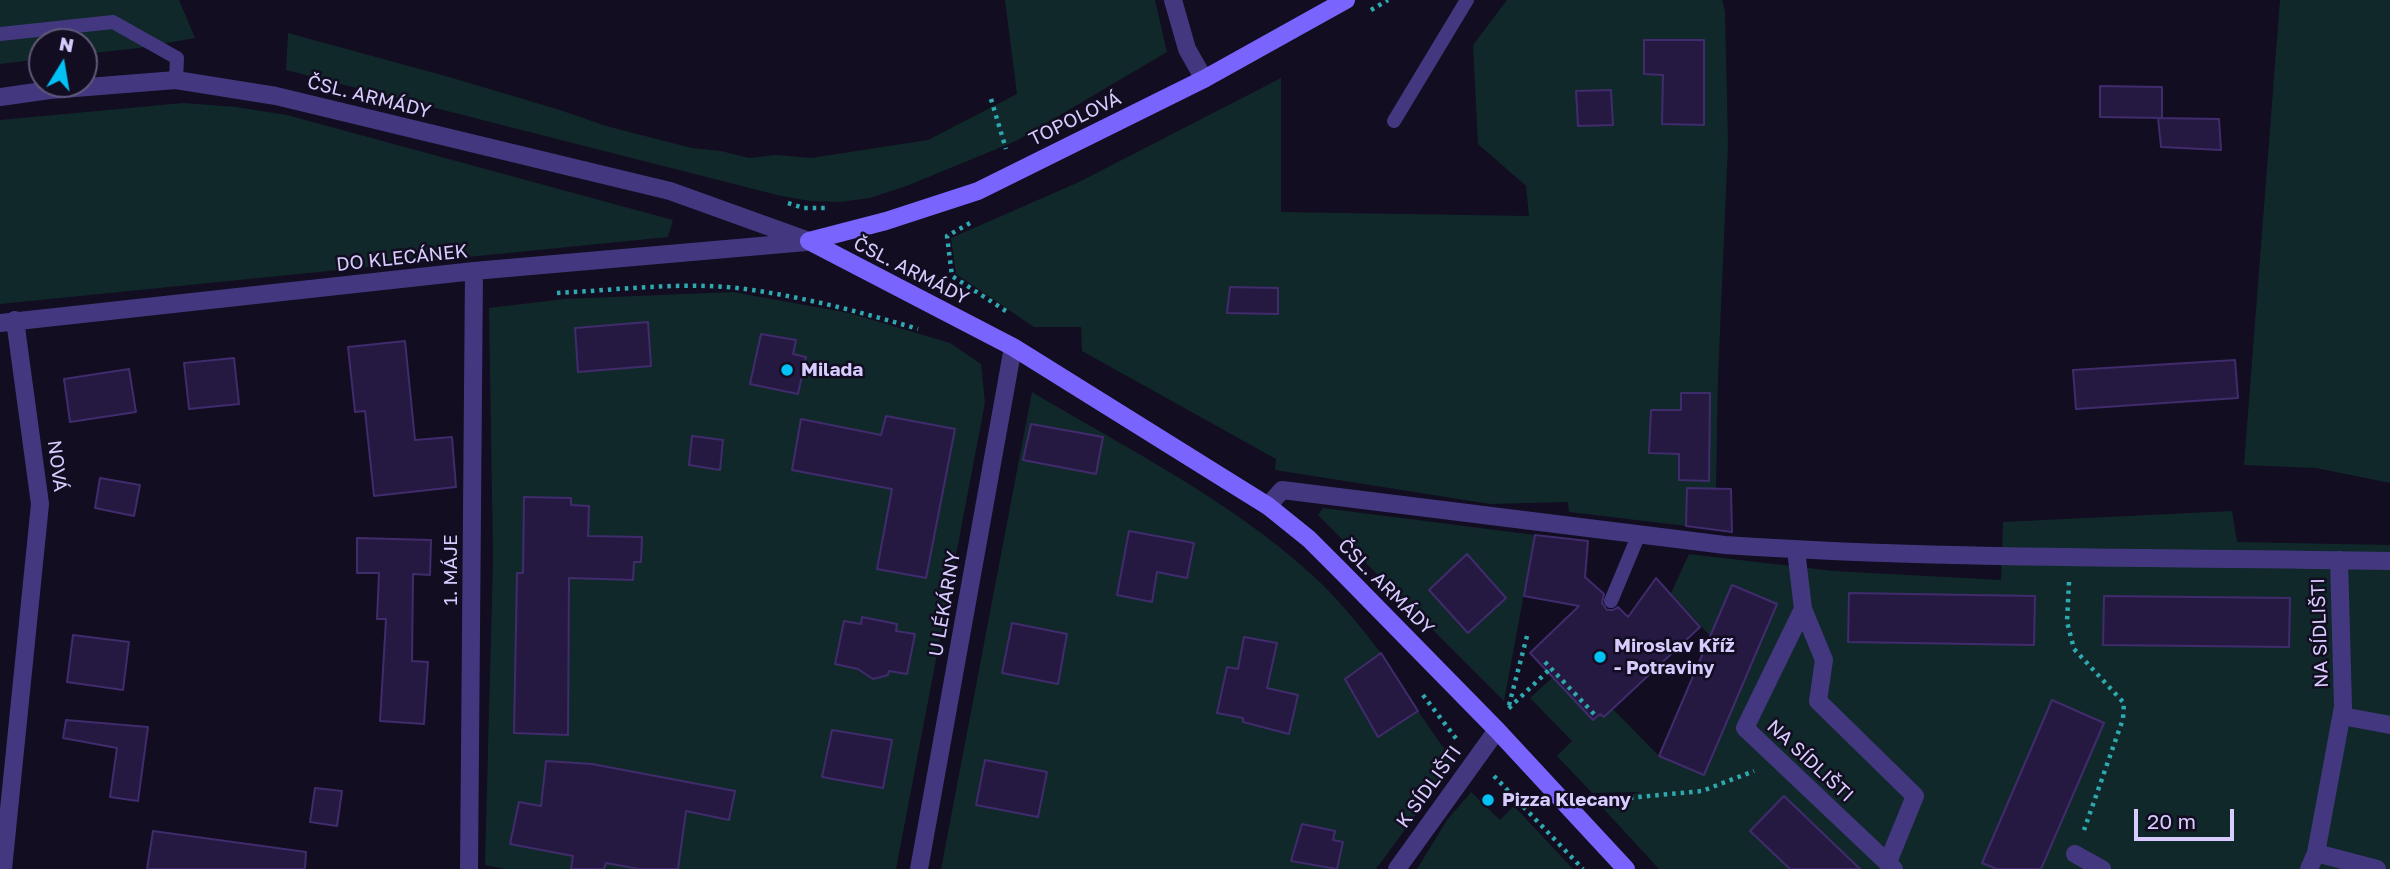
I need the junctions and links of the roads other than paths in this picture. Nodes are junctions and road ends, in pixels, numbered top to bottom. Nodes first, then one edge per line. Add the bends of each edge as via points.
1 (1173, 0) edge
2 (1346, 0) edge
3 (1467, 0) edge
4 (0, 34) edge
5 (1204, 79) junction
6 (176, 80) junction
7 (0, 97) edge
8 (1394, 121) dead end
9 (809, 242) junction
10 (474, 271) junction
11 (8, 321) edge
12 (1013, 347) junction
13 (1268, 506) junction
14 (1639, 534) junction
15 (1796, 550) junction
16 (2339, 560) junction
17 (2390, 561) edge
18 (1611, 601) dead end
19 (1803, 610) junction
20 (2342, 716) junction
21 (2390, 725) edge
22 (1497, 730) junction
23 (2076, 854) road end
24 (2313, 861) edge
25 (1891, 866) edge
26 (3, 869) edge
27 (469, 869) edge
28 (919, 869) edge
29 (1397, 869) edge
30 (1626, 869) edge
31 (2102, 869) edge
32 (2377, 869) edge

1 - 5 street via 1187,49
2 - 5 street, TOPOLOVÁ
3 - 8 lane
4 - 6 lane via 113,22 177,58
5 - 9 street, TOPOLOVÁ via 978,191
6 - 7 street, ČSL. ARMÁDY
6 - 9 street, ČSL. ARMÁDY via 276,96 670,191
9 - 10 street, DO KLECÁNEK
9 - 12 street, ČSL. ARMÁDY
10 - 11 street, DO KLECÁNEK
10 - 27 street, 1. MÁJE
11 - 26 street, NOVÁ via 40,504
12 - 13 street, ČSL. ARMÁDY
12 - 28 street, U LÉKÁRNY
13 - 14 street via 1282,489
13 - 22 street, ČSL. ARMÁDY via 1344,574
14 - 15 street
14 - 18 lane
15 - 16 street
15 - 19 street
16 - 17 street
16 - 20 street, NA SÍDLIŠTI
19 - 25 street via 1825,660 1818,701 1915,796
19 - 25 street, NA SÍDLIŠTI via 1745,728
20 - 21 street
20 - 24 street, NA SÍDLIŠTI
22 - 29 street, K SÍDLIŠTI
22 - 30 street, ČSL. ARMÁDY
23 - 31 street
24 - 32 street

